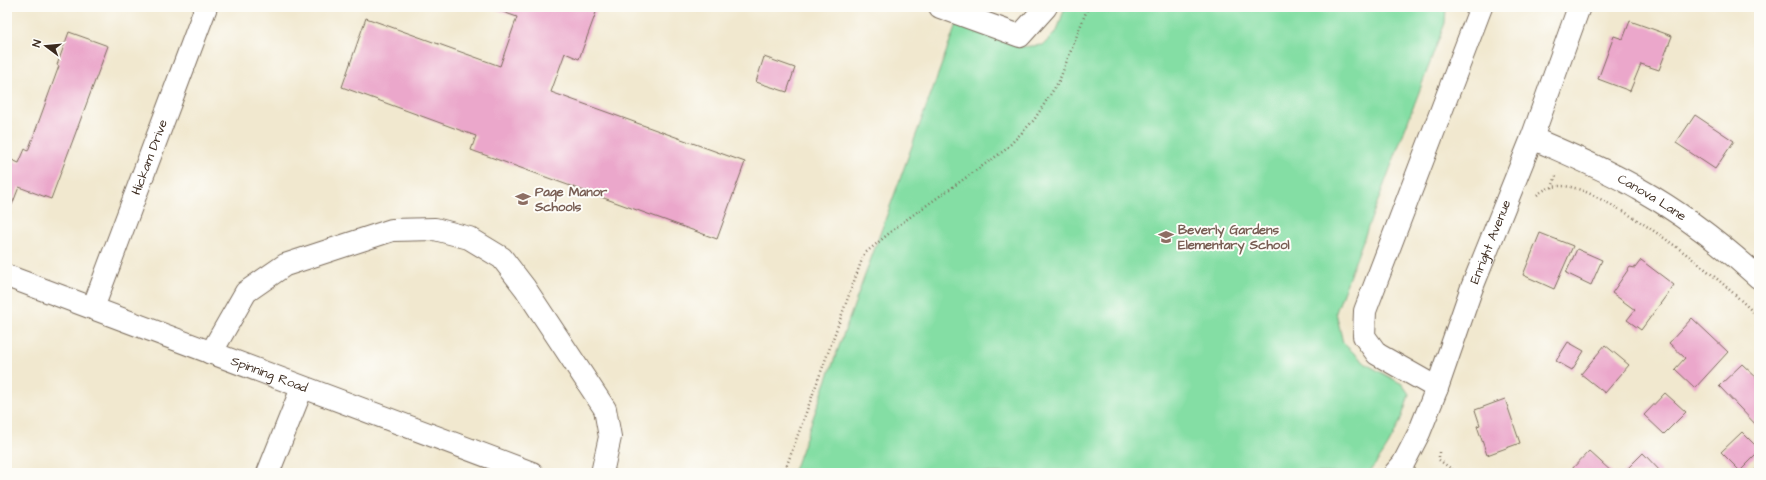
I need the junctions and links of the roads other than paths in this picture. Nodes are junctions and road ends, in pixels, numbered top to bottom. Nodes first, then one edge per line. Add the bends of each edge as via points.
1 (206, 7) edge
2 (940, 7) edge
3 (1046, 7) edge
4 (1481, 7) edge
5 (1579, 7) edge
6 (1532, 138) junction
7 (7, 276) edge
8 (1759, 278) edge
9 (93, 308) junction
10 (211, 353) junction
11 (302, 388) junction
12 (1437, 388) junction
13 (1405, 470) edge
14 (268, 473) edge
15 (532, 473) edge
16 (602, 473) edge

1 - 9 street, Hickam Drive
2 - 3 street via 1020,36
4 - 12 street via 1365,311 1364,336 1377,354
5 - 6 street, Enright Avenue
6 - 8 street, Canova Lane via 1640,189 1684,217
6 - 12 street, Enright Avenue via 1471,290
7 - 9 street, Spinning Road
9 - 10 street, Spinning Road
10 - 11 street, Spinning Road
10 - 16 street via 246,292 285,265 392,230 435,229 469,238 502,258 525,288 605,409 610,437
11 - 14 street
11 - 15 street, Spinning Road
12 - 13 street, Enright Avenue

